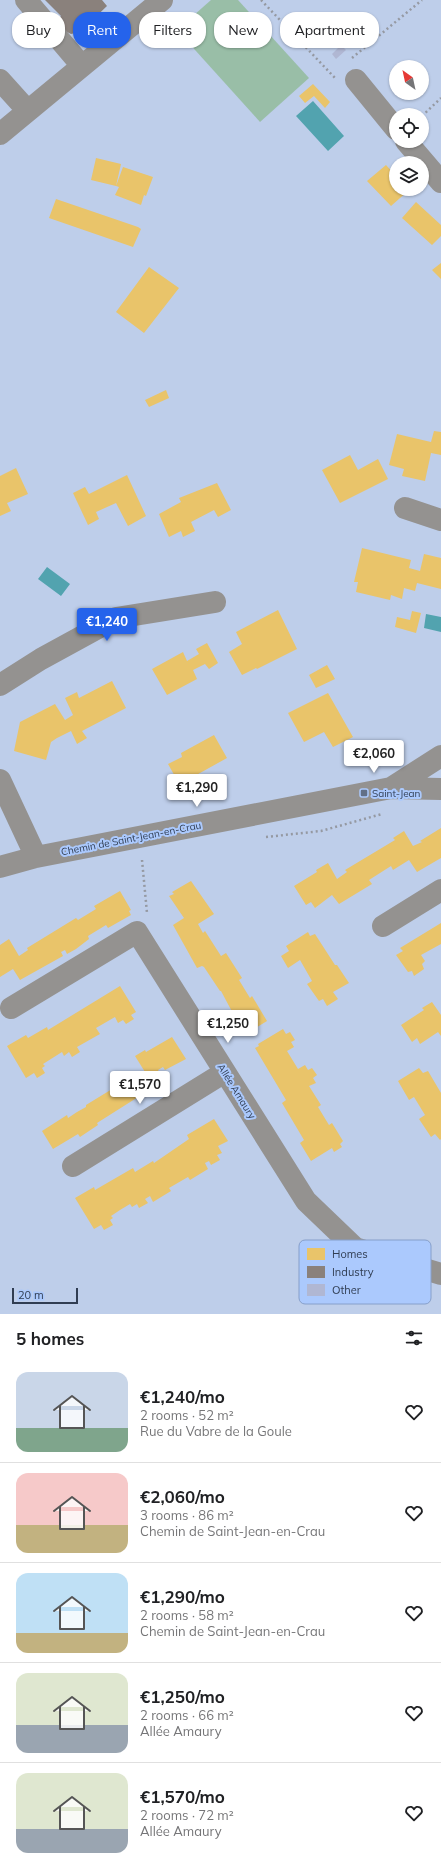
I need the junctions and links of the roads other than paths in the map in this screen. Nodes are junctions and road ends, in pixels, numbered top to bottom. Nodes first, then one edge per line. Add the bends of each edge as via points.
1 (26, 0) edge
2 (162, 0) edge
3 (82, 66) junction
4 (348, 70) road end
5 (2, 86) edge
6 (27, 110) junction
7 (389, 120) edge
8 (0, 134) edge
9 (412, 148) edge
10 (441, 182) edge
11 (405, 508) dead end
12 (441, 520) edge
13 (215, 602) dead end
14 (0, 685) edge
15 (441, 756) edge
16 (0, 780) edge
17 (391, 788) junction
18 (441, 789) edge
19 (36, 857) junction
20 (0, 859) edge
21 (0, 868) edge
22 (441, 890) edge
23 (383, 926) dead end
24 (11, 1008) dead end
25 (225, 1072) junction
26 (73, 1166) dead end
27 (347, 1240) edge
28 (431, 1271) edge
29 (441, 1274) edge

1 - 3 street
2 - 3 street
3 - 6 street
4 - 7 street
5 - 6 street
6 - 8 street
9 - 10 street
11 - 12 street
13 - 14 street via 116,618
15 - 17 street
16 - 19 street
17 - 18 street
17 - 19 street, Chemin de Saint-Jean-en-Crau
19 - 20 street, Chemin de Saint-Jean-en-Crau
19 - 21 street, Chemin de Saint-Jean-en-Crau
22 - 23 street
24 - 25 street, Allée Amaury via 137,932
25 - 26 street
25 - 27 street, Allée Amaury via 306,1201
28 - 29 street, Allée Amaury

